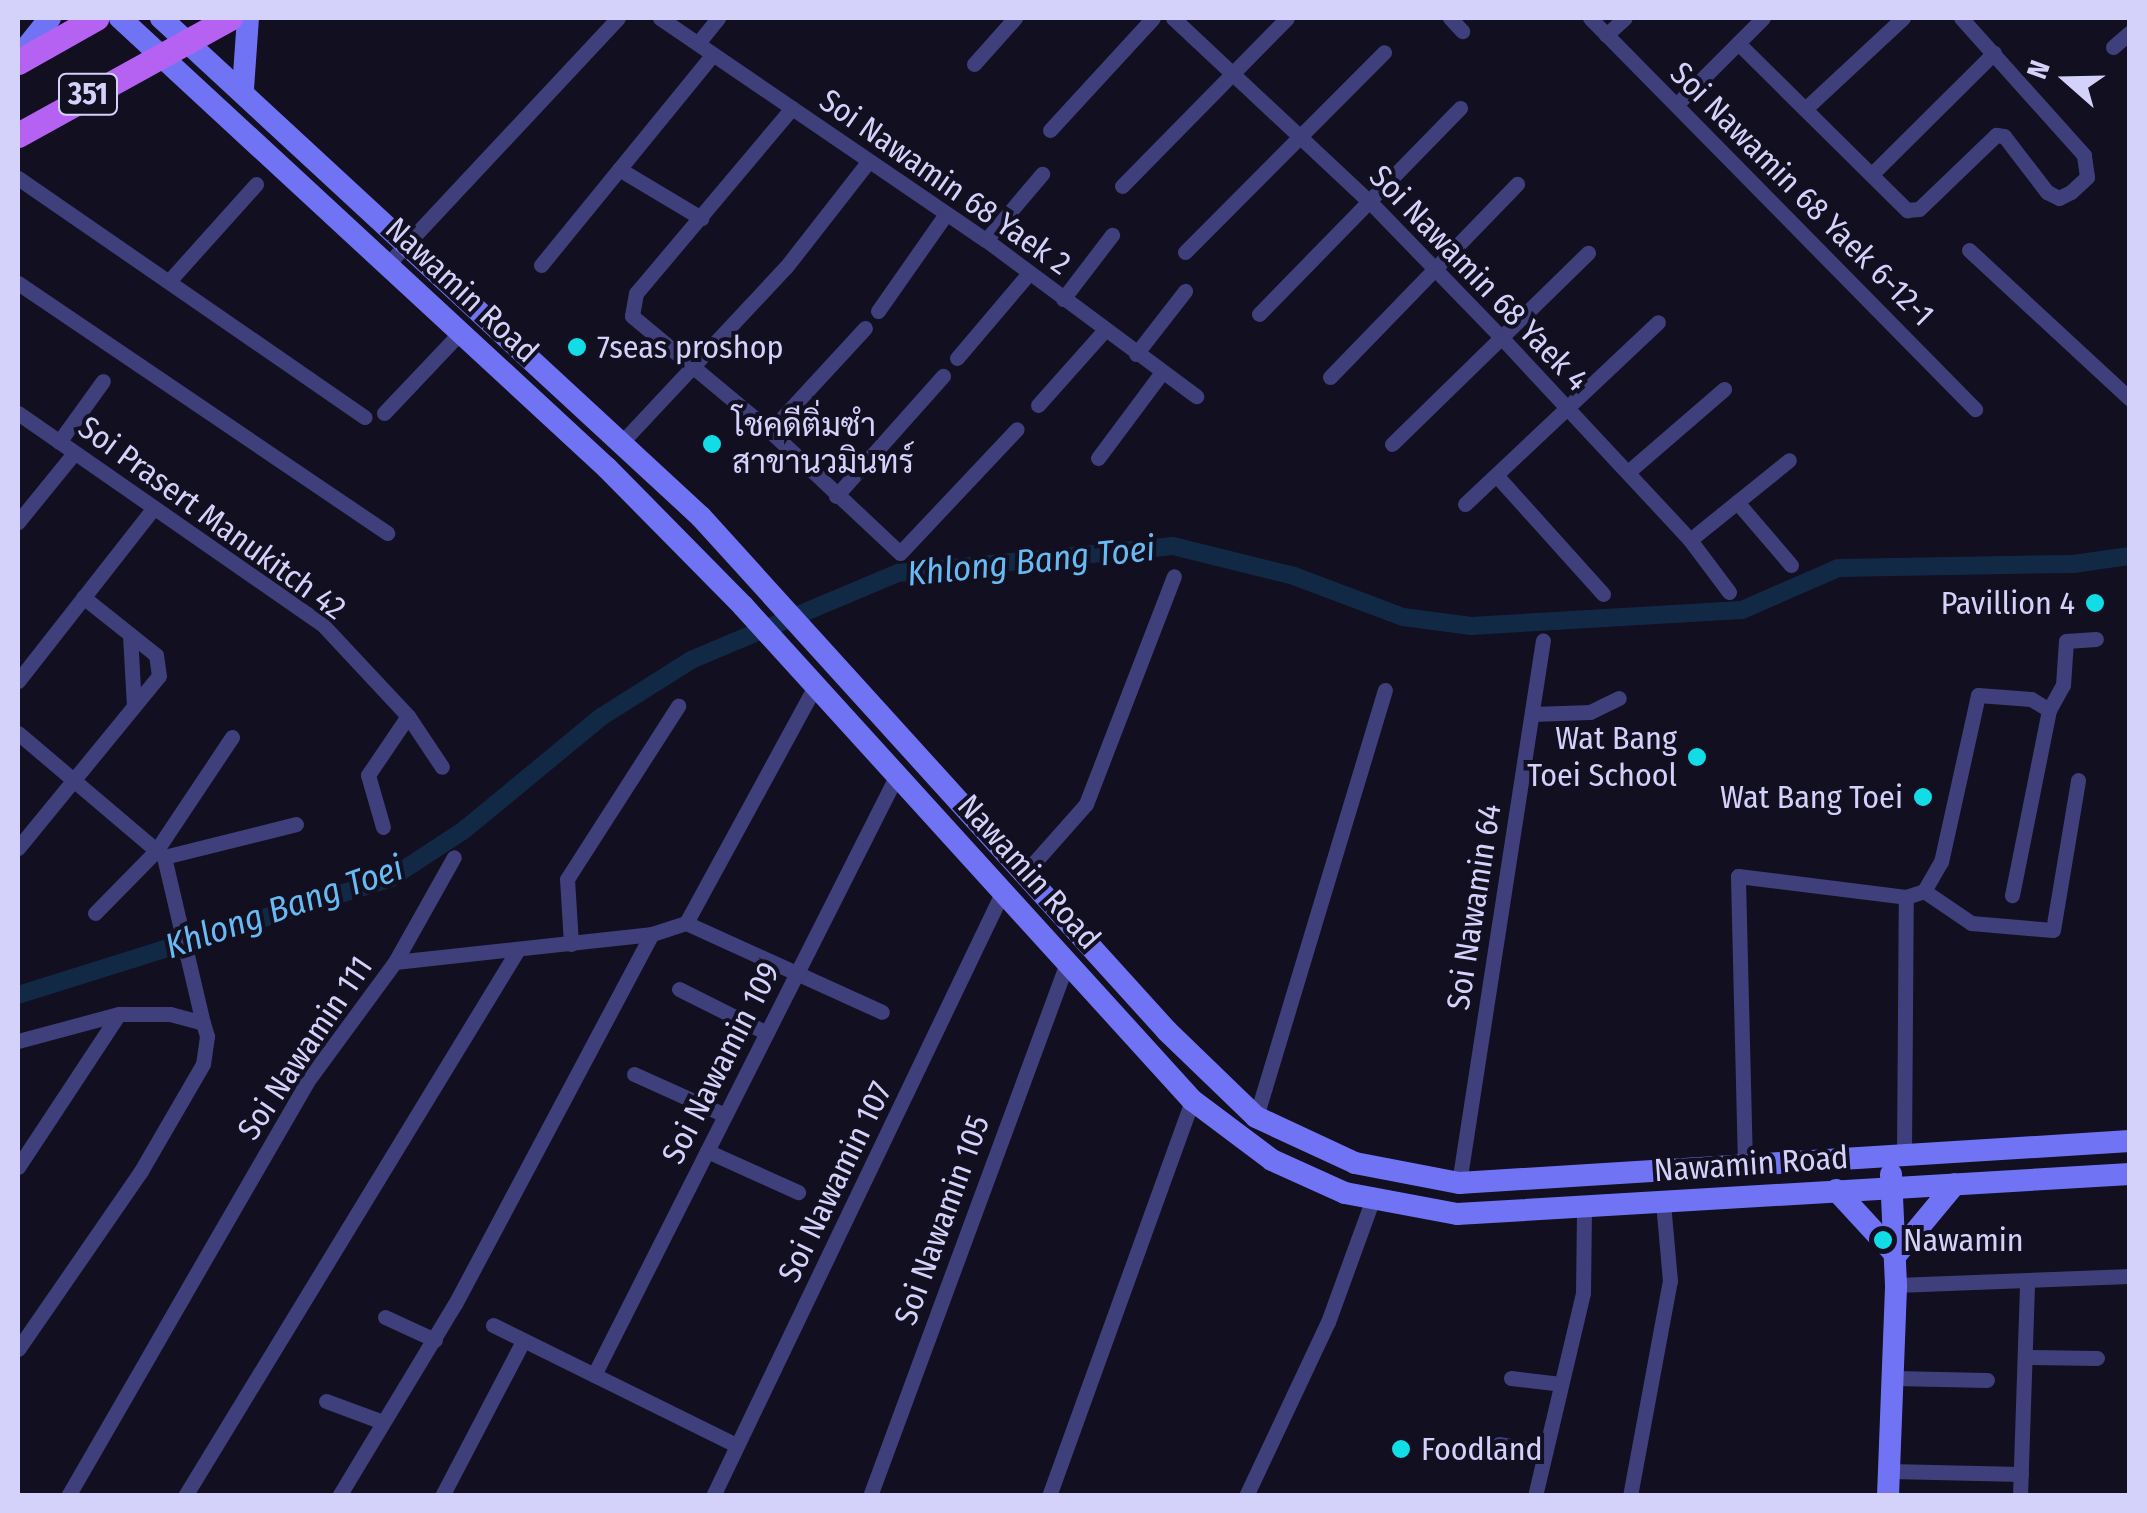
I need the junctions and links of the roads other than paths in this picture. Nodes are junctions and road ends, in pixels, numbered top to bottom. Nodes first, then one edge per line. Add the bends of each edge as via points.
1 (50, 18) edge
2 (96, 18) edge
3 (120, 18) edge
4 (161, 18) edge
5 (230, 18) edge
6 (248, 18) edge
7 (618, 18) edge
8 (660, 18) edge
9 (718, 18) edge
10 (1015, 18) edge
11 (1153, 18) edge
12 (1173, 18) edge
13 (1286, 18) edge
14 (1450, 18) edge
15 (1590, 18) edge
16 (1625, 18) edge
17 (1764, 18) edge
18 (1903, 18) edge
19 (1961, 18) edge
20 (1462, 31) dead end
21 (2130, 32) edge
22 (1606, 35) junction
23 (186, 39) junction
24 (698, 43) junction
25 (1738, 43) junction
26 (2113, 48) dead end
27 (1384, 52) dead end
28 (1994, 52) junction
29 (159, 53) junction
30 (713, 54) junction
31 (18, 60) edge
32 (974, 64) dead end
33 (1231, 74) junction
34 (243, 89) junction
35 (1676, 105) junction
36 (792, 108) junction
37 (1460, 108) dead end
38 (1806, 110) junction
39 (1050, 130) dead end
40 (18, 135) edge
41 (1299, 138) junction
42 (868, 162) junction
43 (619, 170) junction
44 (1042, 174) dead end
45 (1872, 174) junction
46 (18, 178) edge
47 (256, 184) dead end
48 (1517, 184) dead end
49 (1122, 186) dead end
50 (1371, 203) junction
51 (946, 214) junction
52 (701, 218) junction
53 (1112, 235) dead end
54 (986, 240) junction
55 (407, 243) junction
56 (1969, 250) dead end
57 (1185, 252) dead end
58 (1588, 253) dead end
59 (387, 265) junction
60 (541, 266) dead end
61 (1435, 270) junction
62 (1029, 273) junction
63 (170, 280) junction
64 (18, 284) edge
65 (1185, 291) dead end
66 (1062, 299) junction
67 (878, 310) dead end
68 (1260, 314) dead end
69 (1658, 322) dead end
70 (865, 328) dead end
71 (1104, 331) junction
72 (460, 332) junction
73 (1500, 336) junction
74 (1136, 354) junction
75 (957, 358) dead end
76 (695, 368) junction
77 (1162, 372) junction
78 (943, 376) dead end
79 (1330, 378) dead end
80 (102, 381) dead end
81 (1724, 389) dead end
82 (1196, 396) dead end
83 (2130, 399) edge
84 (1564, 404) junction
85 (1038, 406) dead end
86 (1975, 409) dead end
87 (18, 412) edge
88 (384, 414) dead end
89 (365, 417) dead end
90 (1017, 429) dead end
91 (770, 431) junction
92 (59, 442) junction
93 (623, 442) junction
94 (1392, 444) dead end
95 (74, 453) junction
96 (1098, 458) dead end
97 (1789, 460) dead end
98 (1628, 472) junction
99 (1496, 475) junction
100 (836, 496) junction
101 (1737, 502) junction
102 (1465, 504) dead end
103 (152, 510) junction
104 (18, 522) edge
105 (387, 533) dead end
106 (1690, 540) junction
107 (1790, 565) dead end
108 (1174, 576) dead end
109 (1730, 592) dead end
110 (1603, 594) dead end
111 (83, 598) junction
112 (130, 635) junction
113 (2096, 639) dead end
114 (1543, 640) dead end
115 (18, 680) edge
116 (815, 686) junction
117 (1385, 690) dead end
118 (1618, 698) dead end
119 (134, 706) junction
120 (678, 706) dead end
121 (2049, 710) junction
122 (1532, 714) junction
123 (408, 716) junction
124 (18, 734) edge
125 (232, 737) dead end
126 (442, 768) dead end
127 (897, 775) junction
128 (75, 778) junction
129 (2078, 780) dead end
130 (296, 824) dead end
131 (383, 827) dead end
132 (18, 848) edge
133 (160, 854) junction
134 (454, 857) dead end
135 (1025, 873) junction
136 (1003, 891) junction
137 (1924, 891) junction
138 (2012, 895) dead end
139 (1906, 896) junction
140 (96, 913) dead end
141 (686, 923) junction
142 (652, 934) junction
143 (571, 944) junction
144 (517, 951) junction
145 (395, 962) junction
146 (1067, 963) junction
147 (797, 974) junction
148 (679, 989) dead end
149 (882, 1012) dead end
150 (119, 1014) junction
151 (202, 1023) junction
152 (767, 1033) junction
153 (18, 1040) edge
154 (634, 1074) dead end
155 (1192, 1100) junction
156 (726, 1115) junction
157 (1256, 1117) junction
158 (2130, 1141) edge
159 (707, 1152) junction
160 (1896, 1155) junction
161 (1746, 1166) junction
162 (18, 1167) edge
163 (2130, 1174) edge
164 (1459, 1182) junction
165 (1955, 1184) junction
166 (1892, 1188) junction
167 (1836, 1190) junction
168 (798, 1192) dead end
169 (1372, 1201) junction
170 (1663, 1203) junction
171 (1584, 1208) junction
172 (1896, 1255) junction
173 (2130, 1276) edge
174 (2027, 1280) junction
175 (1896, 1285) junction
176 (385, 1316) dead end
177 (493, 1325) dead end
178 (24, 1327) edge
179 (434, 1340) junction
180 (523, 1341) junction
181 (18, 1349) edge
182 (2026, 1357) junction
183 (2097, 1358) dead end
184 (594, 1375) junction
185 (1511, 1378) dead end
186 (1894, 1378) junction
187 (1988, 1380) dead end
188 (1561, 1384) junction
189 (326, 1401) dead end
190 (380, 1422) junction
191 (1500, 1444) dead end
192 (736, 1445) junction
193 (1546, 1452) junction
194 (1890, 1471) junction
195 (2021, 1474) junction
196 (68, 1496) edge
197 (185, 1496) edge
198 (340, 1496) edge
199 (442, 1496) edge
200 (713, 1496) edge
201 (870, 1496) edge
202 (1049, 1496) edge
203 (1246, 1496) edge
204 (1535, 1496) edge
205 (1630, 1496) edge
206 (1888, 1496) edge
207 (2020, 1496) edge

1 - 31 main road
2 - 31 main road, 351
3 - 29 main road, Nawamin Road
4 - 23 main road, Nawamin Road
5 - 23 main road, 351
6 - 34 main road
7 - 55 street
8 - 24 street, Soi Nawamin 68 Yaek 2
9 - 24 street
10 - 32 street
11 - 39 street
12 - 33 street, Soi Nawamin 68 Yaek 4
13 - 33 street
14 - 20 street
15 - 22 street, Soi Nawamin 68 Yaek 6-12-1
16 - 22 street
17 - 25 street
18 - 38 street
19 - 28 street
21 - 26 street
22 - 35 street, Soi Nawamin 68 Yaek 6-12-1
23 - 29 main road, 351
23 - 34 main road, Nawamin Road
24 - 30 street, Soi Nawamin 68 Yaek 2
25 - 35 street
25 - 38 street
27 - 41 street
28 - 45 street
28 - 45 street via 2084,154 2087,177 2072,192 2059,198 2047,192 2004,136 1996,135 1918,209 1908,210
29 - 40 main road, 351
29 - 59 main road, Nawamin Road
30 - 36 street, Soi Nawamin 68 Yaek 2
30 - 43 street
33 - 41 street, Soi Nawamin 68 Yaek 4
33 - 49 street
34 - 55 main road, Nawamin Road
35 - 86 street, Soi Nawamin 68 Yaek 6-12-1
36 - 42 street, Soi Nawamin 68 Yaek 2
36 - 52 street
37 - 50 street
38 - 45 street
41 - 50 street, Soi Nawamin 68 Yaek 4
41 - 57 street
42 - 51 street, Soi Nawamin 68 Yaek 2
42 - 76 street
43 - 52 street
43 - 60 street
44 - 54 street
46 - 63 street
47 - 63 street
48 - 61 street
50 - 61 street, Soi Nawamin 68 Yaek 4
50 - 68 street
51 - 54 street, Soi Nawamin 68 Yaek 2
51 - 67 street
52 - 76 street via 636,293 632,316
53 - 66 street
54 - 62 street, Soi Nawamin 68 Yaek 2
55 - 59 street
55 - 93 main road, Nawamin Road
56 - 83 street
58 - 73 street
59 - 72 main road, Nawamin Road
61 - 73 street, Soi Nawamin 68 Yaek 4
61 - 79 street
62 - 66 street, Soi Nawamin 68 Yaek 2
62 - 75 street
63 - 89 street
64 - 105 street
65 - 74 street
66 - 71 street, Soi Nawamin 68 Yaek 2
69 - 84 street
70 - 91 street
71 - 74 street, Soi Nawamin 68 Yaek 2
71 - 85 street
72 - 88 street
72 - 116 main road, Nawamin Road via 742,606
73 - 84 street, Soi Nawamin 68 Yaek 4
73 - 94 street
74 - 77 street, Soi Nawamin 68 Yaek 2
76 - 91 street
76 - 93 street
77 - 82 street, Soi Nawamin 68 Yaek 2
77 - 96 street
78 - 100 street
80 - 92 street
81 - 98 street
84 - 98 street, Soi Nawamin 68 Yaek 4
84 - 99 street
87 - 92 street, Soi Prasert Manukitch 42
90 - 100 street via 908,550 893,551
91 - 100 street
92 - 95 street, Soi Prasert Manukitch 42
93 - 135 main road, Nawamin Road via 803,624
95 - 103 street, Soi Prasert Manukitch 42
95 - 104 street
97 - 101 street
98 - 106 street, Soi Nawamin 68 Yaek 4
99 - 102 street
99 - 110 street
101 - 106 street
101 - 107 street
103 - 111 street
103 - 123 street, Soi Prasert Manukitch 42 via 322,624
106 - 109 street, Soi Nawamin 68 Yaek 4
108 - 135 street via 1086,804
111 - 112 street
111 - 115 street
112 - 119 street
112 - 119 street via 160,664 159,676
113 - 121 street via 2066,641 2063,685
114 - 122 street, Soi Nawamin 64
116 - 127 main road, Nawamin Road
116 - 141 street
117 - 157 street
118 - 122 street via 1590,712
119 - 128 street
120 - 143 street via 567,878
121 - 137 street via 2031,699 1978,695 1941,862
121 - 138 street
122 - 164 street, Soi Nawamin 64
123 - 126 street, Soi Prasert Manukitch 42
123 - 131 street via 368,776
124 - 128 street
125 - 133 street
127 - 136 main road, Nawamin Road
127 - 147 street, Soi Nawamin 109
128 - 132 street
128 - 133 street
129 - 137 street via 2053,930 1971,923
130 - 133 street
133 - 140 street
133 - 151 street
134 - 145 street
135 - 157 main road, Nawamin Road via 1200,1066
136 - 146 main road, Nawamin Road
136 - 192 street, Soi Nawamin 107
137 - 139 street
139 - 160 street
139 - 161 street via 1738,876
141 - 142 street, Soi Nawamin 111
141 - 147 street
142 - 143 street, Soi Nawamin 111
142 - 179 street
143 - 144 street, Soi Nawamin 111
144 - 145 street, Soi Nawamin 111
144 - 197 street
145 - 196 street, Soi Nawamin 111 via 306,1082
146 - 155 main road, Nawamin Road
146 - 201 street, Soi Nawamin 105
147 - 149 street
147 - 152 street, Soi Nawamin 109
148 - 152 street
150 - 151 street via 170,1014
150 - 153 street
150 - 162 street
151 - 178 street via 203,1064 141,1171
152 - 156 street, Soi Nawamin 109
154 - 156 street
155 - 169 main road, Nawamin Road via 1272,1160
155 - 202 street
156 - 159 street, Soi Nawamin 109
157 - 164 main road, Nawamin Road via 1355,1163
158 - 160 main road, Nawamin Road
159 - 168 street
159 - 184 street, Soi Nawamin 109
160 - 161 main road, Nawamin Road
160 - 166 main road
161 - 164 main road, Nawamin Road
163 - 165 main road, Nawamin Road
165 - 166 main road, Nawamin Road
165 - 172 main road
166 - 167 main road, Nawamin Road
166 - 172 main road
167 - 170 main road, Nawamin Road
167 - 172 main road
169 - 171 main road, Nawamin Road via 1457,1214
169 - 203 street via 1328,1322
170 - 171 main road, Nawamin Road
170 - 205 street via 1670,1281
171 - 188 street via 1583,1293
172 - 175 main road
173 - 174 street
174 - 175 street
174 - 182 street
175 - 186 main road
176 - 179 street
177 - 180 street
178 - 181 street
179 - 190 street
180 - 184 street
180 - 199 street
182 - 183 street
182 - 195 street
184 - 192 street
185 - 188 street
186 - 187 street
186 - 194 main road
188 - 193 street
189 - 190 street
190 - 198 street
191 - 193 street
192 - 200 street, Soi Nawamin 107
193 - 204 street
194 - 195 street
194 - 206 main road
195 - 207 street

